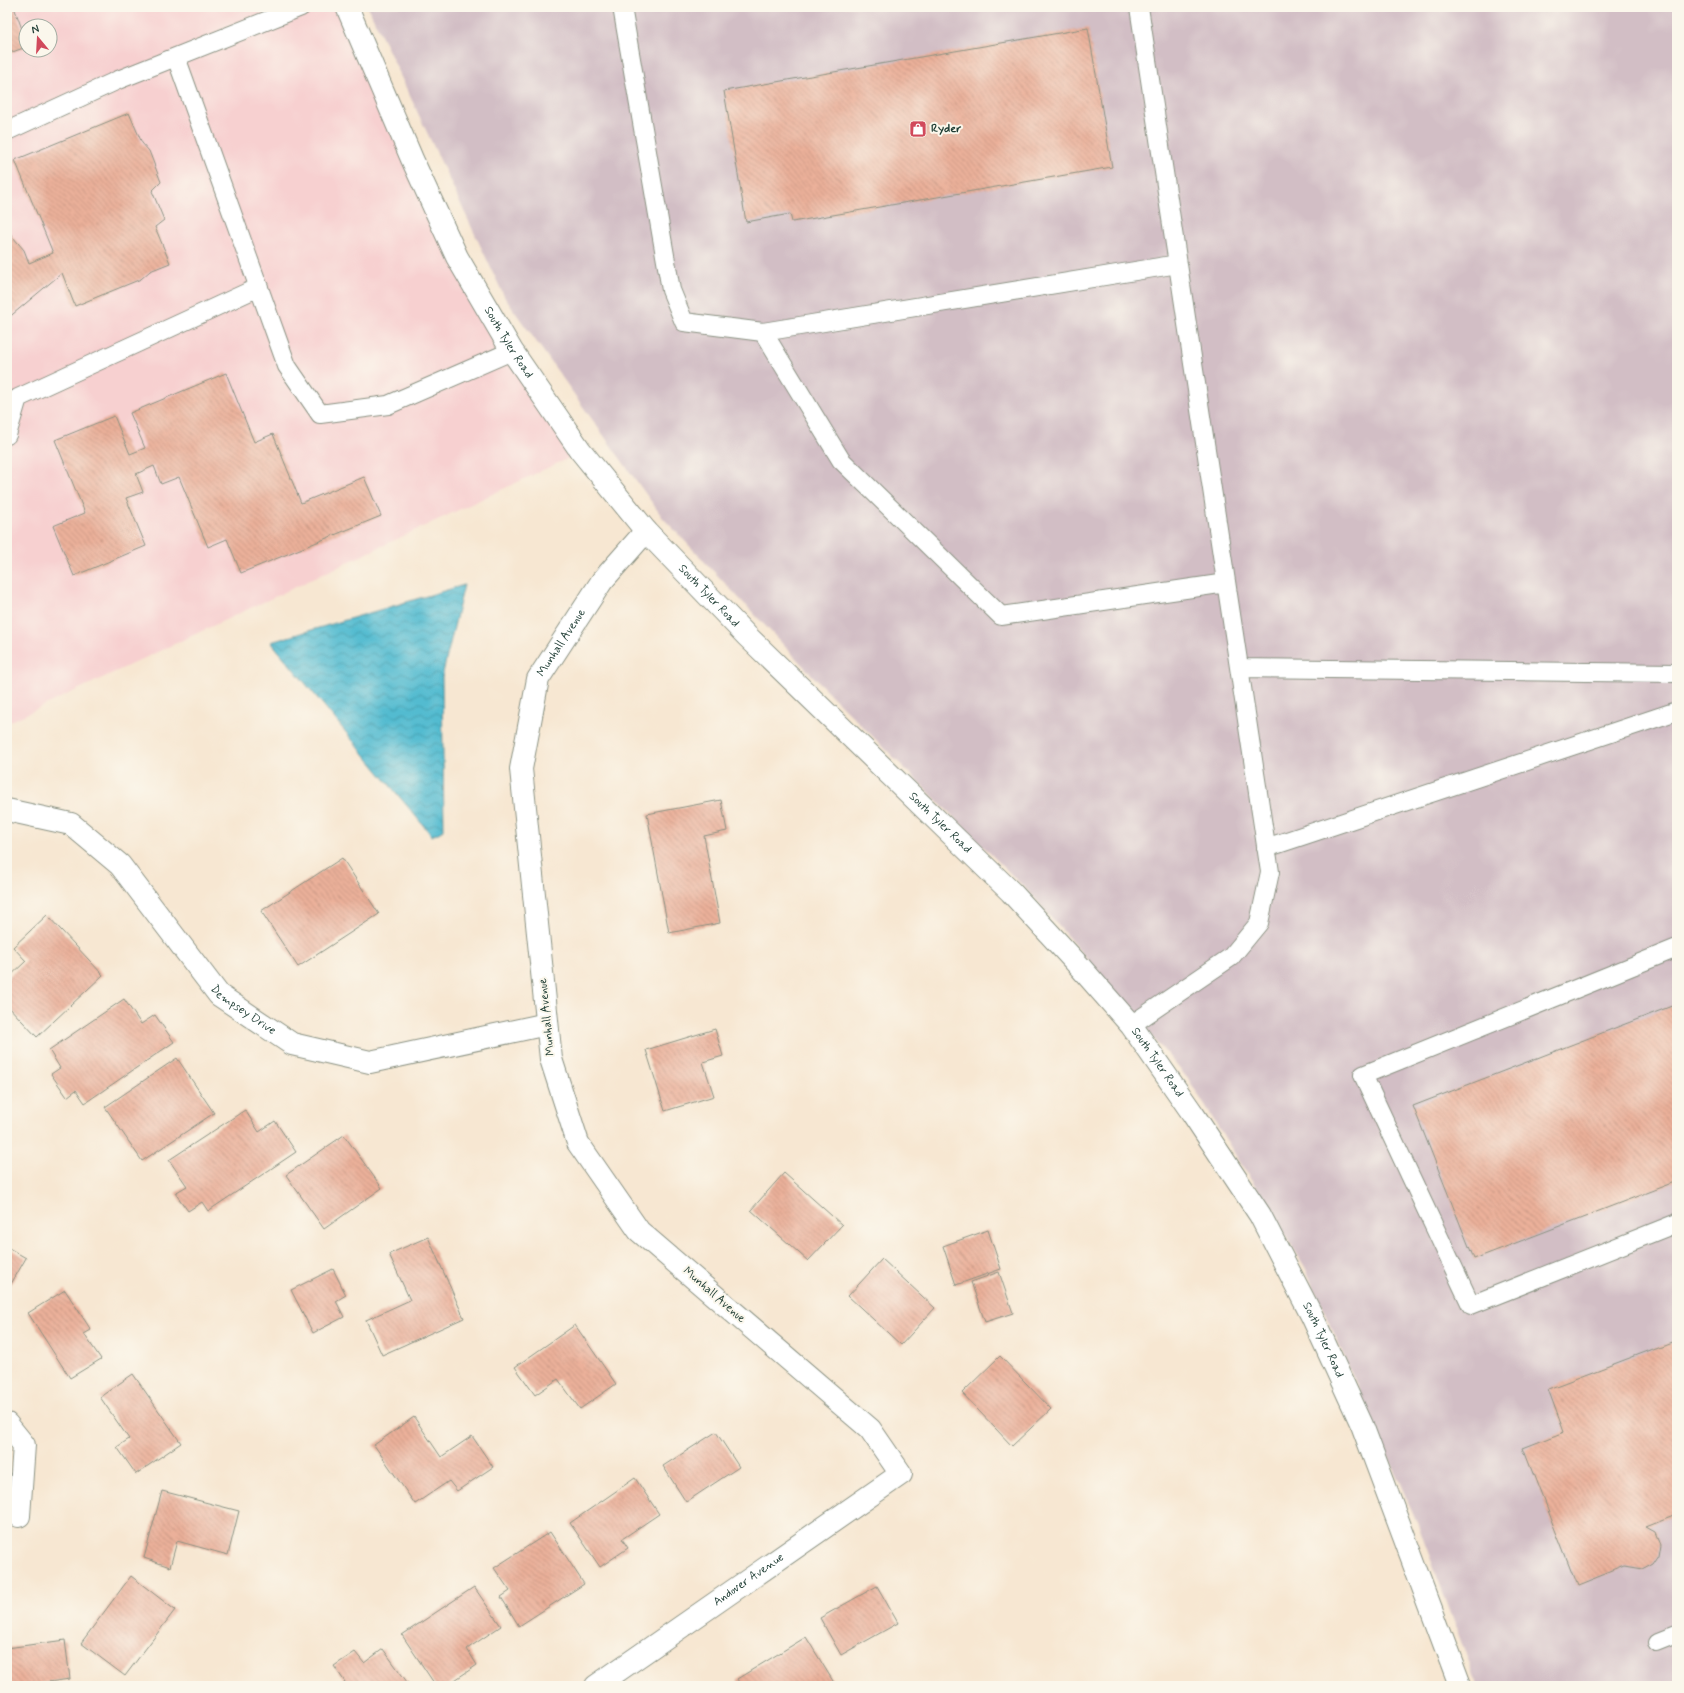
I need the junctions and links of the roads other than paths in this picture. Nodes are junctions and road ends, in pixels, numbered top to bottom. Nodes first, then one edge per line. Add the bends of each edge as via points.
1 (301, 7) edge
2 (347, 7) edge
3 (622, 7) edge
4 (1139, 7) edge
5 (176, 57) junction
6 (7, 131) edge
7 (1178, 264) junction
8 (259, 287) junction
9 (763, 332) junction
10 (512, 350) junction
11 (7, 435) edge
12 (646, 531) junction
13 (1226, 583) junction
14 (1239, 668) junction
15 (1677, 673) edge
16 (1677, 711) edge
17 (7, 810) edge
18 (1266, 848) junction
19 (1677, 948) edge
20 (547, 1024) junction
21 (1131, 1025) junction
22 (1677, 1223) edge
23 (7, 1424) edge
24 (901, 1474) joint
25 (19, 1516) dead end
26 (1677, 1635) edge
27 (1657, 1643) dead end
28 (596, 1686) edge
29 (1460, 1686) edge

1 - 5 lane
2 - 10 street, South Tyler Road via 457,257
3 - 9 lane via 671,290 684,322
4 - 7 lane
5 - 6 lane via 118,80
5 - 8 lane
7 - 9 lane
7 - 13 lane
8 - 10 lane via 287,366 320,414 388,405
8 - 11 lane via 18,398
9 - 13 lane via 841,460 1001,616
10 - 12 street, South Tyler Road via 580,450
12 - 20 street, Munhall Avenue via 602,581 538,679 521,769
12 - 21 street, South Tyler Road via 747,636 1011,892
13 - 14 lane
14 - 15 lane
14 - 18 lane
16 - 18 lane
17 - 20 street, Dempsey Drive via 71,824 120,865 219,995 292,1044 370,1062
18 - 21 lane via 1270,872 1259,923 1230,957
19 - 22 lane via 1363,1075 1471,1305
20 - 24 street, Munhall Avenue via 551,1059 578,1143 639,1231 870,1429
21 - 29 street, South Tyler Road via 1194,1114 1260,1215 1312,1316 1362,1425
23 - 25 street via 24,1445
24 - 28 street, Andover Avenue
26 - 27 lane

